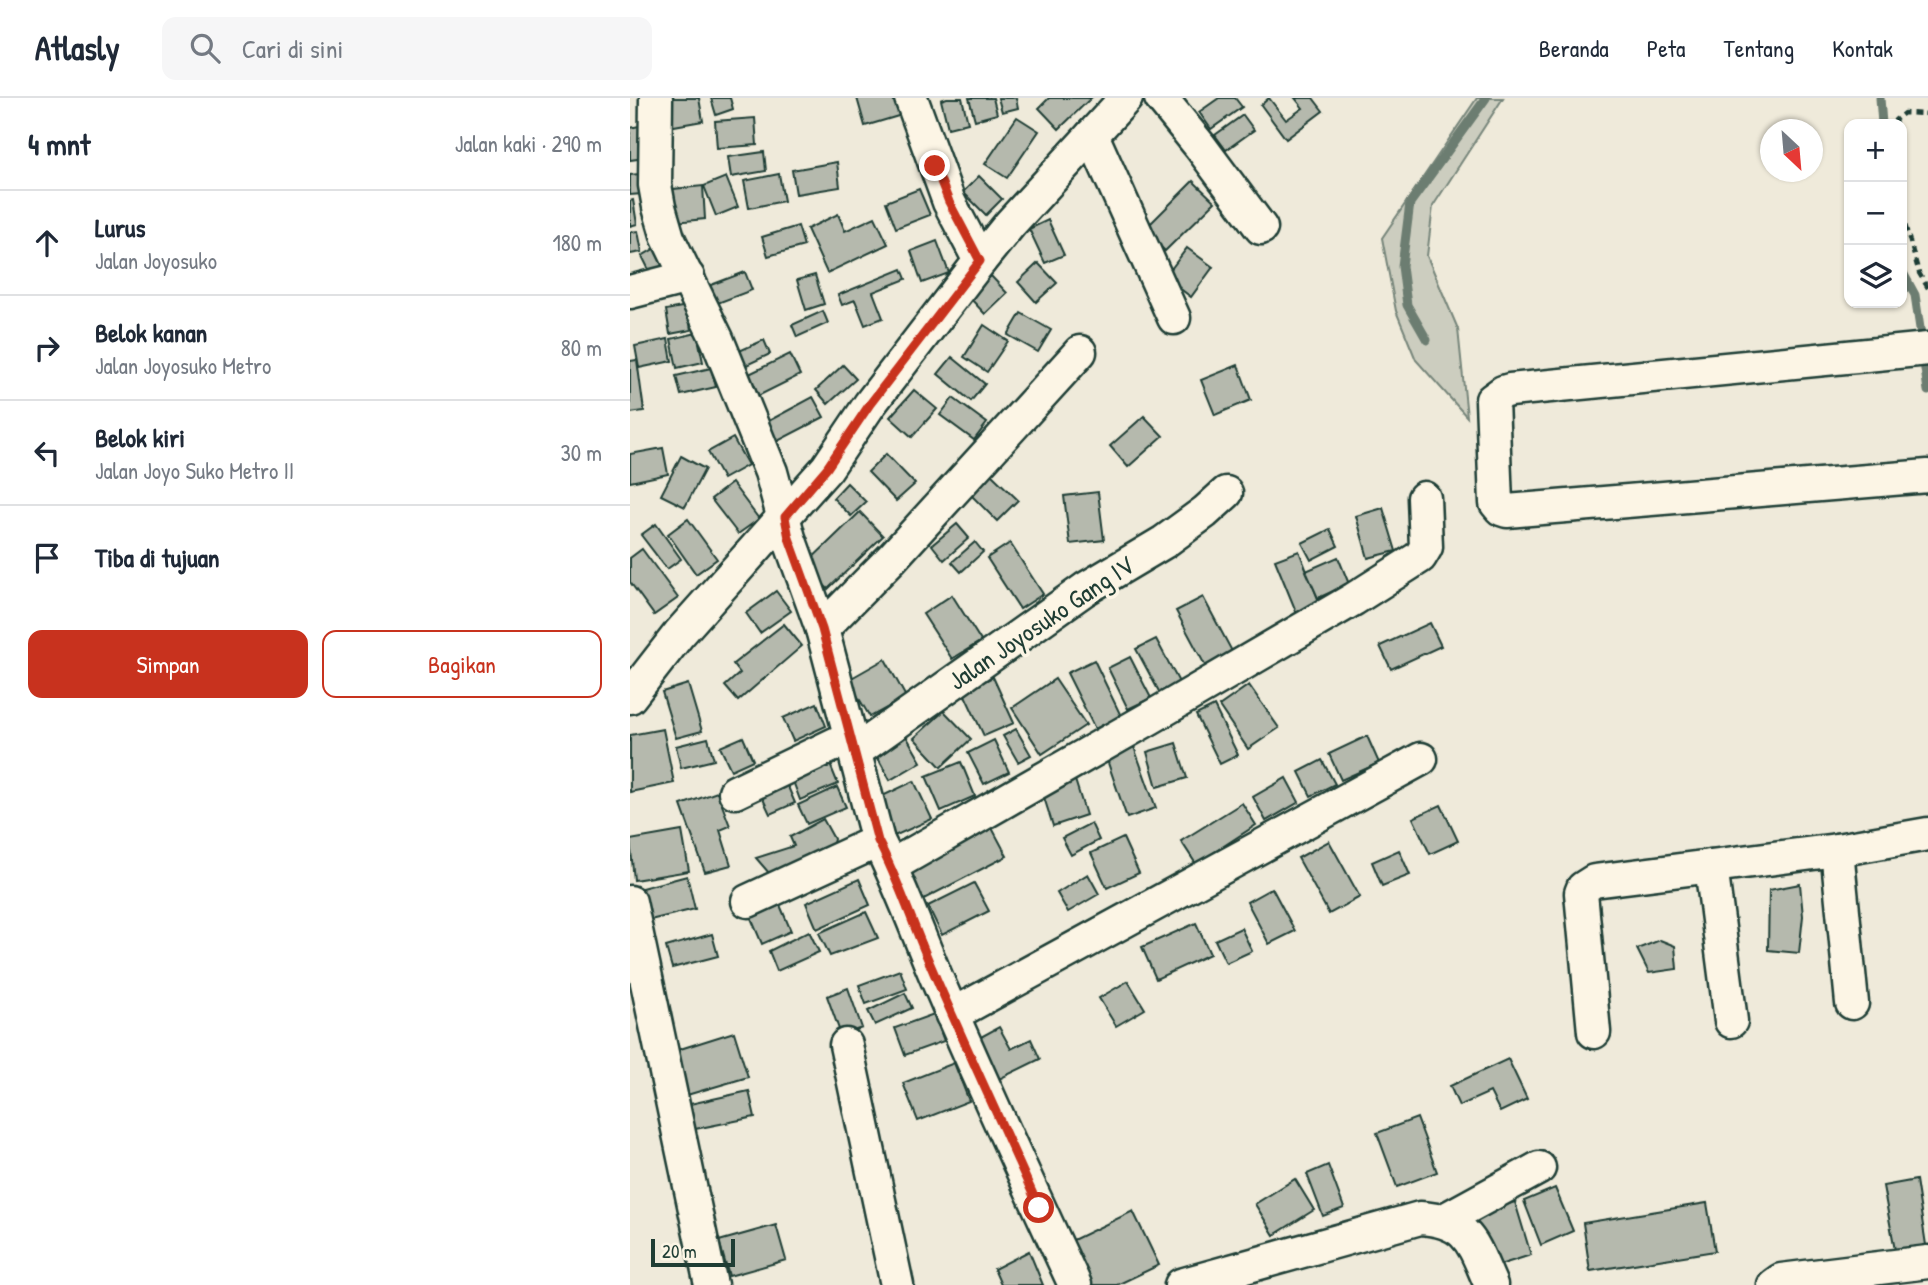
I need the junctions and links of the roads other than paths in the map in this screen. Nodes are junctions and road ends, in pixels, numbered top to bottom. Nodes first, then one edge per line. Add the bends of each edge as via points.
1 (656, 98) edge
2 (911, 98) edge
3 (1126, 98) edge
4 (1161, 98) edge
5 (1091, 135) junction
6 (1261, 228) dead end
7 (980, 261) junction
8 (688, 277) junction
9 (630, 292) edge
10 (1174, 318) dead end
11 (1928, 349) edge
12 (1080, 352) dead end
13 (1928, 476) edge
14 (1226, 493) dead end
15 (1424, 498) dead end
16 (785, 517) junction
17 (822, 629) junction
18 (630, 697) edge
19 (852, 744) junction
20 (1420, 760) dead end
21 (735, 792) dead end
22 (1928, 834) edge
23 (1837, 850) junction
24 (885, 853) junction
25 (1711, 866) junction
26 (748, 901) dead end
27 (630, 902) edge
28 (1852, 1003) dead end
29 (952, 1015) junction
30 (1731, 1021) dead end
31 (1594, 1032) dead end
32 (846, 1045) dead end
33 (1539, 1168) dead end
34 (1444, 1220) junction
35 (1928, 1262) edge
36 (711, 1285) edge
37 (897, 1285) edge
38 (1075, 1285) edge
39 (1181, 1285) edge
40 (1490, 1285) edge
41 (1774, 1285) edge

1 - 8 street via 655,185 668,238
2 - 7 street via 949,202
3 - 5 street
4 - 6 street
5 - 7 street
5 - 10 street
7 - 16 street via 827,468
8 - 9 street
8 - 16 street via 739,390
11 - 13 street via 1510,390 1492,400 1496,503 1507,510
12 - 17 street
14 - 19 street, Jalan Joyosuko Gang IV via 1164,542
15 - 24 street via 1426,547 1420,557 1150,719
16 - 17 street
16 - 18 street via 678,634
17 - 19 street
19 - 21 street, Jalan Joyosuko Gang IV
19 - 24 street
20 - 29 street
22 - 23 street
23 - 25 street
23 - 28 street
24 - 26 street
24 - 29 street
25 - 30 street
25 - 31 street via 1594,881 1583,888
27 - 36 street
29 - 38 street
32 - 37 street
33 - 34 street
34 - 39 street via 1420,1218
34 - 40 street via 1463,1230
35 - 41 street via 1781,1280

